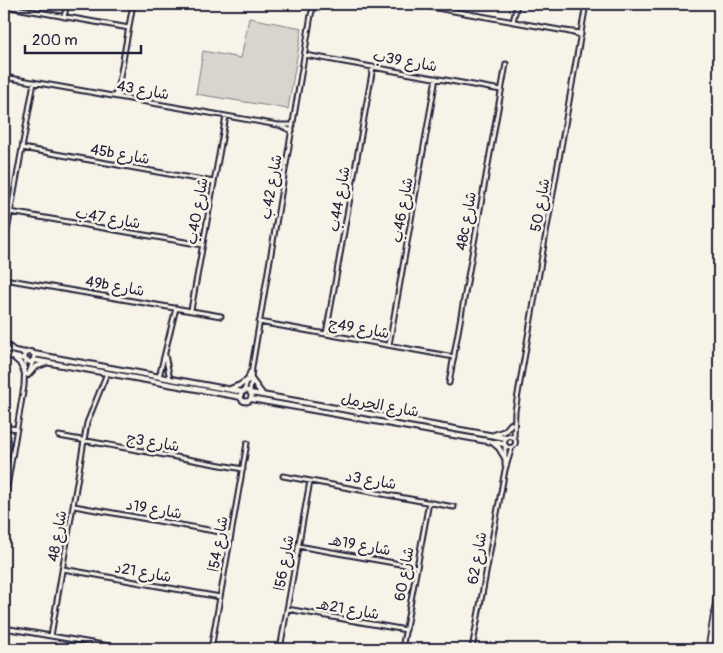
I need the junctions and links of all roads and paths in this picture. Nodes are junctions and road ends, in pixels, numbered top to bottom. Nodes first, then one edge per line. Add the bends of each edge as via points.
1 (67, 4) edge
2 (133, 4) edge
3 (313, 4) edge
4 (414, 4) edge
5 (517, 4) edge
6 (586, 4) edge
7 (4, 6) edge
8 (64, 17) junction
9 (513, 22) junction
10 (129, 28) junction
11 (581, 34) junction
12 (305, 55) junction
13 (506, 64) dead end
14 (373, 67) junction
15 (4, 77) edge
16 (436, 78) junction
17 (34, 82) junction
18 (501, 90) junction
19 (116, 96) junction
20 (226, 116) junction
21 (278, 125) junction
22 (293, 125) junction
23 (292, 130) junction
24 (22, 148) junction
25 (214, 182) junction
26 (10, 212) junction
27 (203, 246) junction
28 (4, 248) edge
29 (4, 279) edge
30 (176, 308) junction
31 (191, 310) junction
32 (221, 316) dead end
33 (259, 322) junction
34 (326, 334) junction
35 (4, 345) edge
36 (390, 345) junction
37 (4, 349) edge
38 (15, 351) junction
39 (26, 353) junction
40 (34, 354) junction
41 (164, 354) junction
42 (4, 356) edge
43 (12, 356) junction
44 (454, 357) junction
45 (25, 360) junction
46 (34, 360) junction
47 (49, 362) junction
48 (107, 373) junction
49 (27, 374) junction
50 (159, 377) junction
51 (170, 379) junction
52 (249, 379) junction
53 (449, 383) dead end
54 (228, 389) junction
55 (243, 391) junction
56 (251, 392) junction
57 (263, 395) junction
58 (241, 397) junction
59 (251, 399) junction
60 (515, 411) junction
61 (511, 424) junction
62 (4, 427) edge
63 (17, 429) junction
64 (59, 436) dead end
65 (493, 436) junction
66 (507, 437) junction
67 (514, 438) junction
68 (85, 441) junction
69 (490, 441) junction
70 (248, 443) dead end
71 (505, 445) junction
72 (512, 447) junction
73 (505, 458) junction
74 (243, 469) junction
75 (505, 470) junction
76 (283, 476) dead end
77 (310, 481) junction
78 (429, 502) junction
79 (4, 505) edge
80 (74, 506) junction
81 (454, 507) dead end
82 (231, 534) junction
83 (298, 546) junction
84 (417, 567) junction
85 (62, 569) junction
86 (719, 588) edge
87 (220, 597) junction
88 (287, 609) junction
89 (4, 628) edge
90 (406, 630) junction
91 (51, 636) junction
92 (127, 649) edge
93 (211, 649) edge
94 (280, 649) edge
95 (402, 649) edge
96 (472, 649) edge
97 (709, 649) edge

1 - 8 street
2 - 10 street
3 - 12 street, شارع 42ب
4 - 9 street
5 - 9 street
6 - 11 street, شارع 50
7 - 8 street
8 - 10 street
9 - 11 street
10 - 19 street
11 - 60 street, شارع 50
12 - 14 street, شارع 39ب
12 - 22 street, شارع 42ب
13 - 18 street, 48c شارع
14 - 16 street, شارع 39ب
14 - 34 street, شارع 44ب
15 - 17 street, شارع 43
16 - 18 street, شارع 39ب
16 - 36 street, شارع 46ب
17 - 19 street, شارع 43
17 - 24 street
18 - 44 street, 48c شارع
19 - 20 street, شارع 43
20 - 21 street, شارع 43
20 - 25 street, شارع 40ب
21 - 22 street, شارع 43
21 - 23 street, شارع 43
22 - 23 street, شارع 42ب
23 - 33 street, شارع 42ب
24 - 25 street, 45b شارع
24 - 26 street
25 - 27 street, شارع 40ب
26 - 27 street, شارع 47ب
26 - 28 street
27 - 31 street, شارع 40ب
29 - 30 street, 49b شارع
30 - 31 street, 49b شارع
30 - 41 street
31 - 32 street, 49b شارع
33 - 34 street, شارع 49ج
33 - 52 street, شارع 42ب
34 - 36 street, شارع 49ج
35 - 38 street
36 - 44 street, شارع 49ج
37 - 38 street
38 - 39 street
39 - 40 street
39 - 45 street
40 - 46 street
40 - 50 street
41 - 50 street
41 - 51 street
42 - 43 street
43 - 45 street
43 - 49 street
44 - 53 street, 48c شارع
45 - 46 street
45 - 49 street
46 - 47 street
46 - 49 street
47 - 48 street
47 - 49 street
48 - 58 street
48 - 68 street, شارع 48 via 87,423
49 - 63 street
50 - 51 street
51 - 54 street
52 - 54 street
52 - 55 street, شارع 42ب
52 - 56 street, شارع 42ب
52 - 57 street
54 - 55 street
55 - 56 street
55 - 58 street
56 - 57 street, شارع الحرمل
56 - 59 street
57 - 65 street, شارع الحرمل
58 - 59 street via 245,401
59 - 69 street, شارع الحرمل
60 - 61 street, شارع 50
60 - 67 street, شارع 50
61 - 65 street
61 - 66 street, شارع 50
62 - 63 street
63 - 79 street
64 - 68 street, شارع 3ج
65 - 66 street, شارع الحرمل
66 - 67 street
66 - 71 street
67 - 72 street
68 - 74 street, شارع 3ج
68 - 80 street, شارع 48
69 - 71 street, شارع الحرمل
69 - 73 street
70 - 74 street, شارع 54ا
71 - 72 street
71 - 73 street, شارع 62
72 - 75 street, شارع 62
73 - 75 street, شارع 62
74 - 82 street, شارع 54ا
75 - 96 street, شارع 62
76 - 77 street, شارع 3د
77 - 78 street, شارع 3د
77 - 83 street, شارع 56ا
78 - 81 street, شارع 3د
78 - 84 street, شارع 60
80 - 82 street, شارع 19د
80 - 85 street, شارع 48
82 - 87 street, شارع 54ا
83 - 84 street, شارع 19هـ
83 - 88 street, شارع 56ا
84 - 90 street, شارع 60
85 - 87 street, شارع 21د
85 - 91 street, شارع 48
86 - 97 highway
87 - 93 street, شارع 54ا
88 - 90 street, شارع 21هـ
88 - 94 street, شارع 56ا
89 - 91 street
90 - 95 street, شارع 60
91 - 92 street

